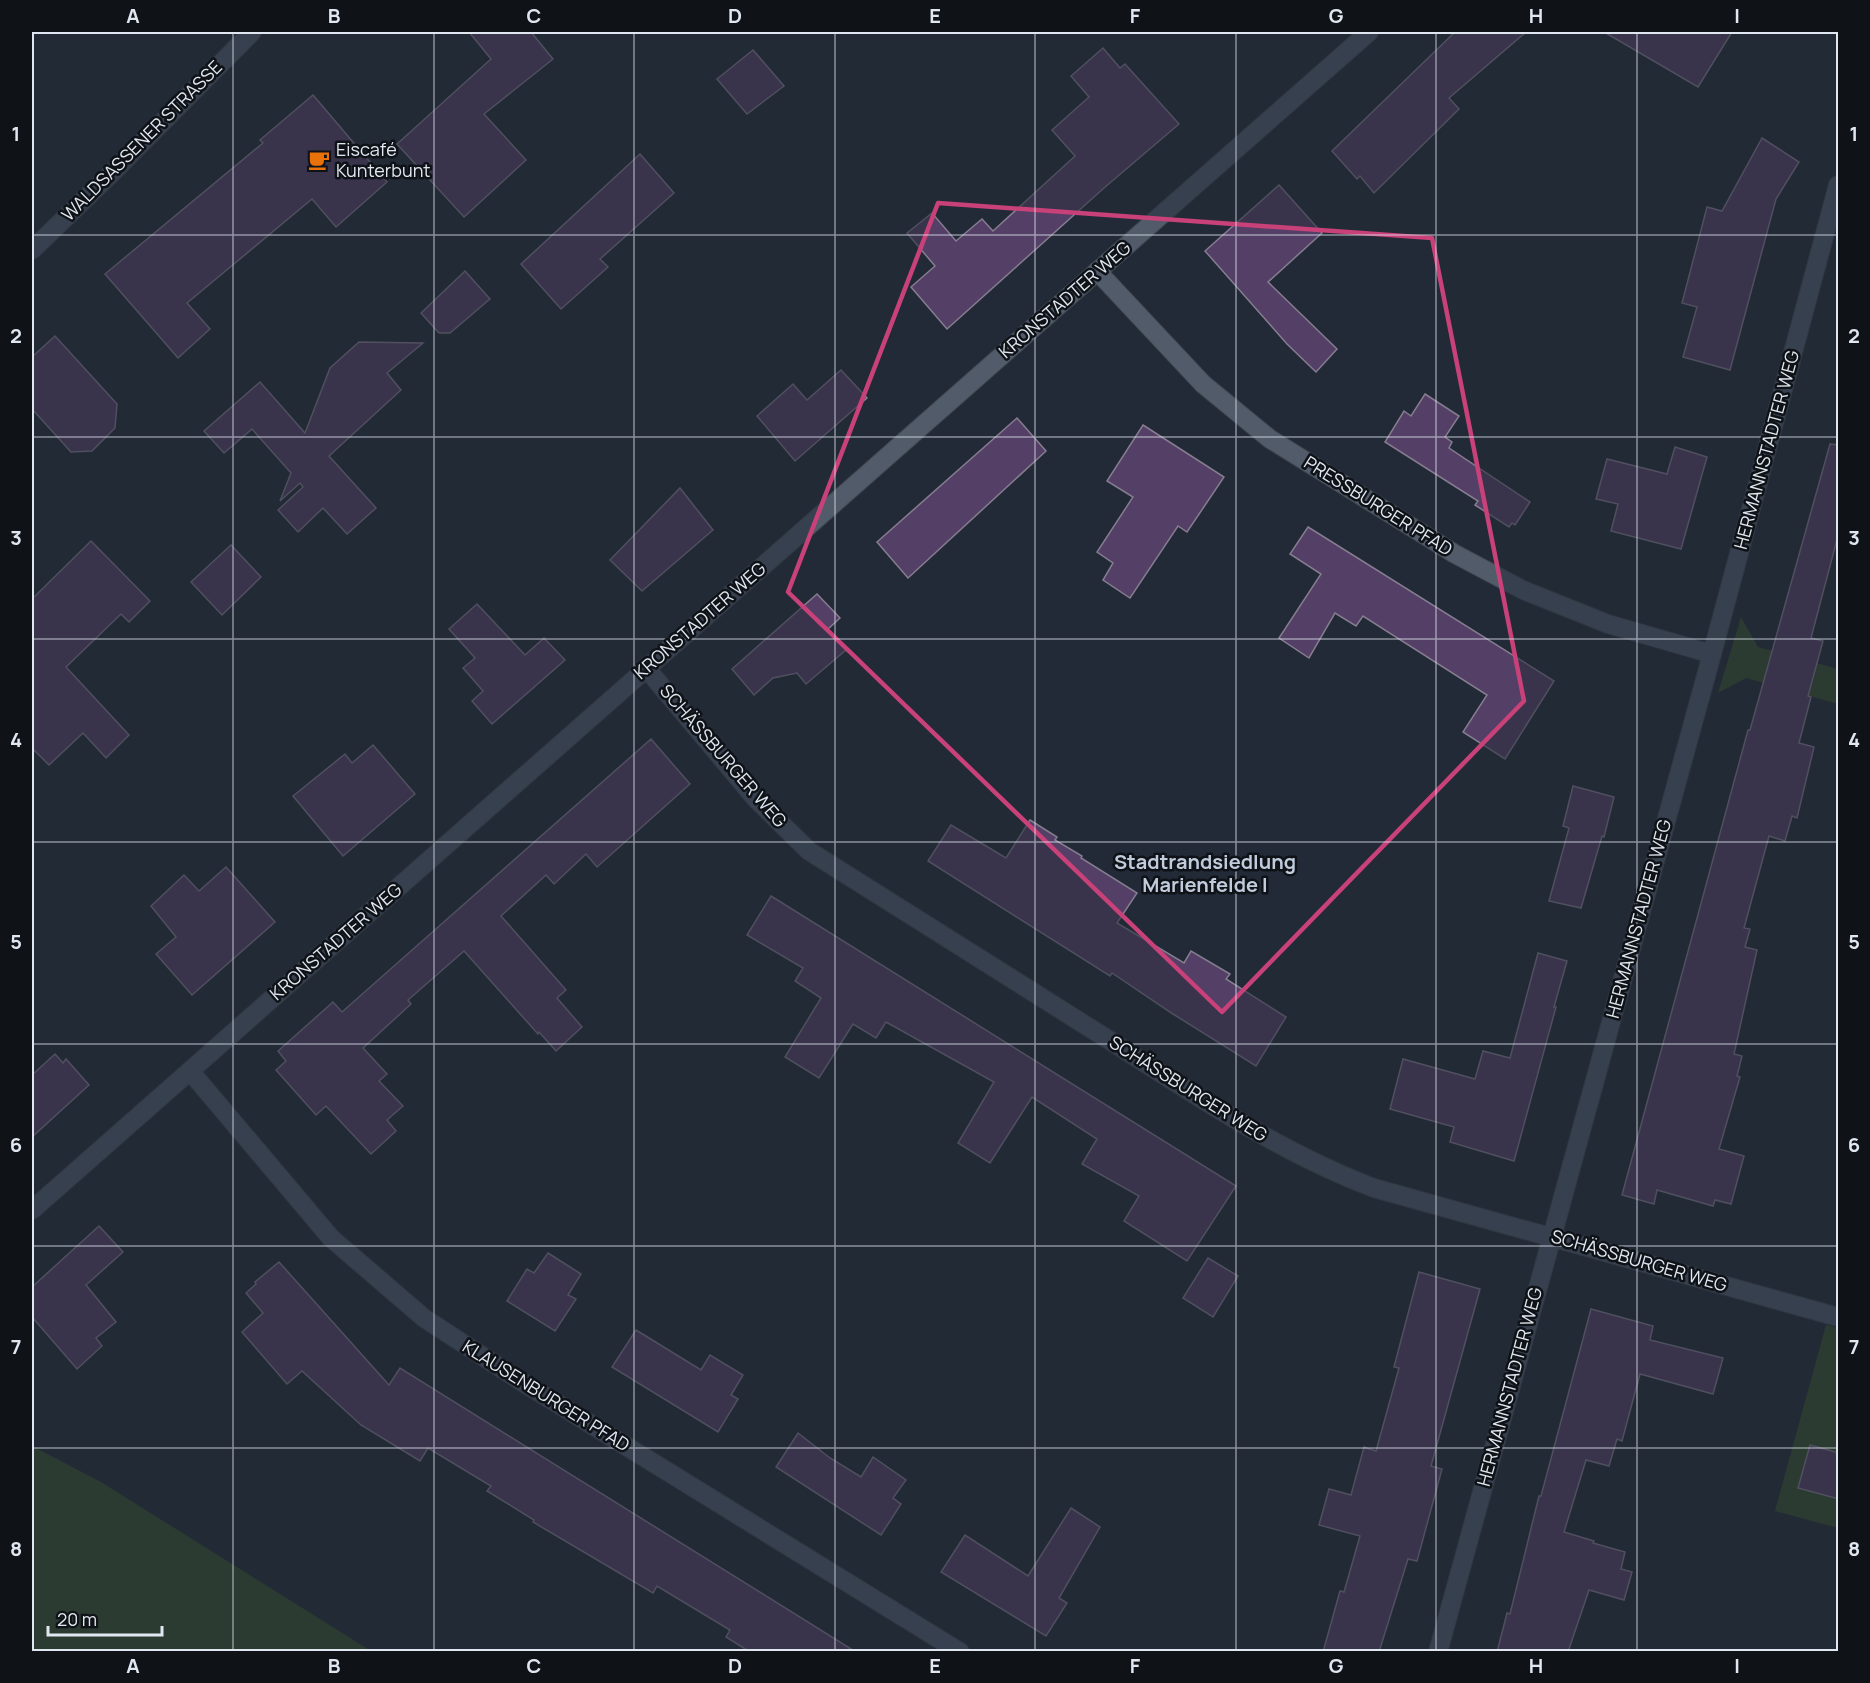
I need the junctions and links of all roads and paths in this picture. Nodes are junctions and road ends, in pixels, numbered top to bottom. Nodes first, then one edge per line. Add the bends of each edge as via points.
1 (252, 32) edge
2 (1369, 32) edge
3 (1839, 185) edge
4 (32, 250) edge
5 (1097, 271) junction
6 (1712, 654) junction
7 (646, 668) junction
8 (190, 1071) junction
9 (32, 1210) edge
10 (1552, 1237) junction
11 (1839, 1317) edge
12 (960, 1652) edge
13 (1438, 1652) edge

1 - 4 street, WALDSASSENER STRASSE
2 - 5 street, KRONSTADTER WEG
3 - 6 street, HERMANNSTADTER WEG
5 - 6 street, PRESSBURGER PFAD via 1203,384 1270,439 1455,554 1523,590 1608,624
5 - 7 street, KRONSTADTER WEG
6 - 10 street, HERMANNSTADTER WEG
7 - 8 street, KRONSTADTER WEG
7 - 10 street, SCHÄSSBURGER WEG via 756,799 809,851 1209,1104 1332,1172 1374,1188
8 - 9 street, KRONSTADTER WEG
8 - 12 street, KLAUSENBURGER PFAD via 331,1238 424,1318
10 - 11 street, SCHÄSSBURGER WEG
10 - 13 street, HERMANNSTADTER WEG

